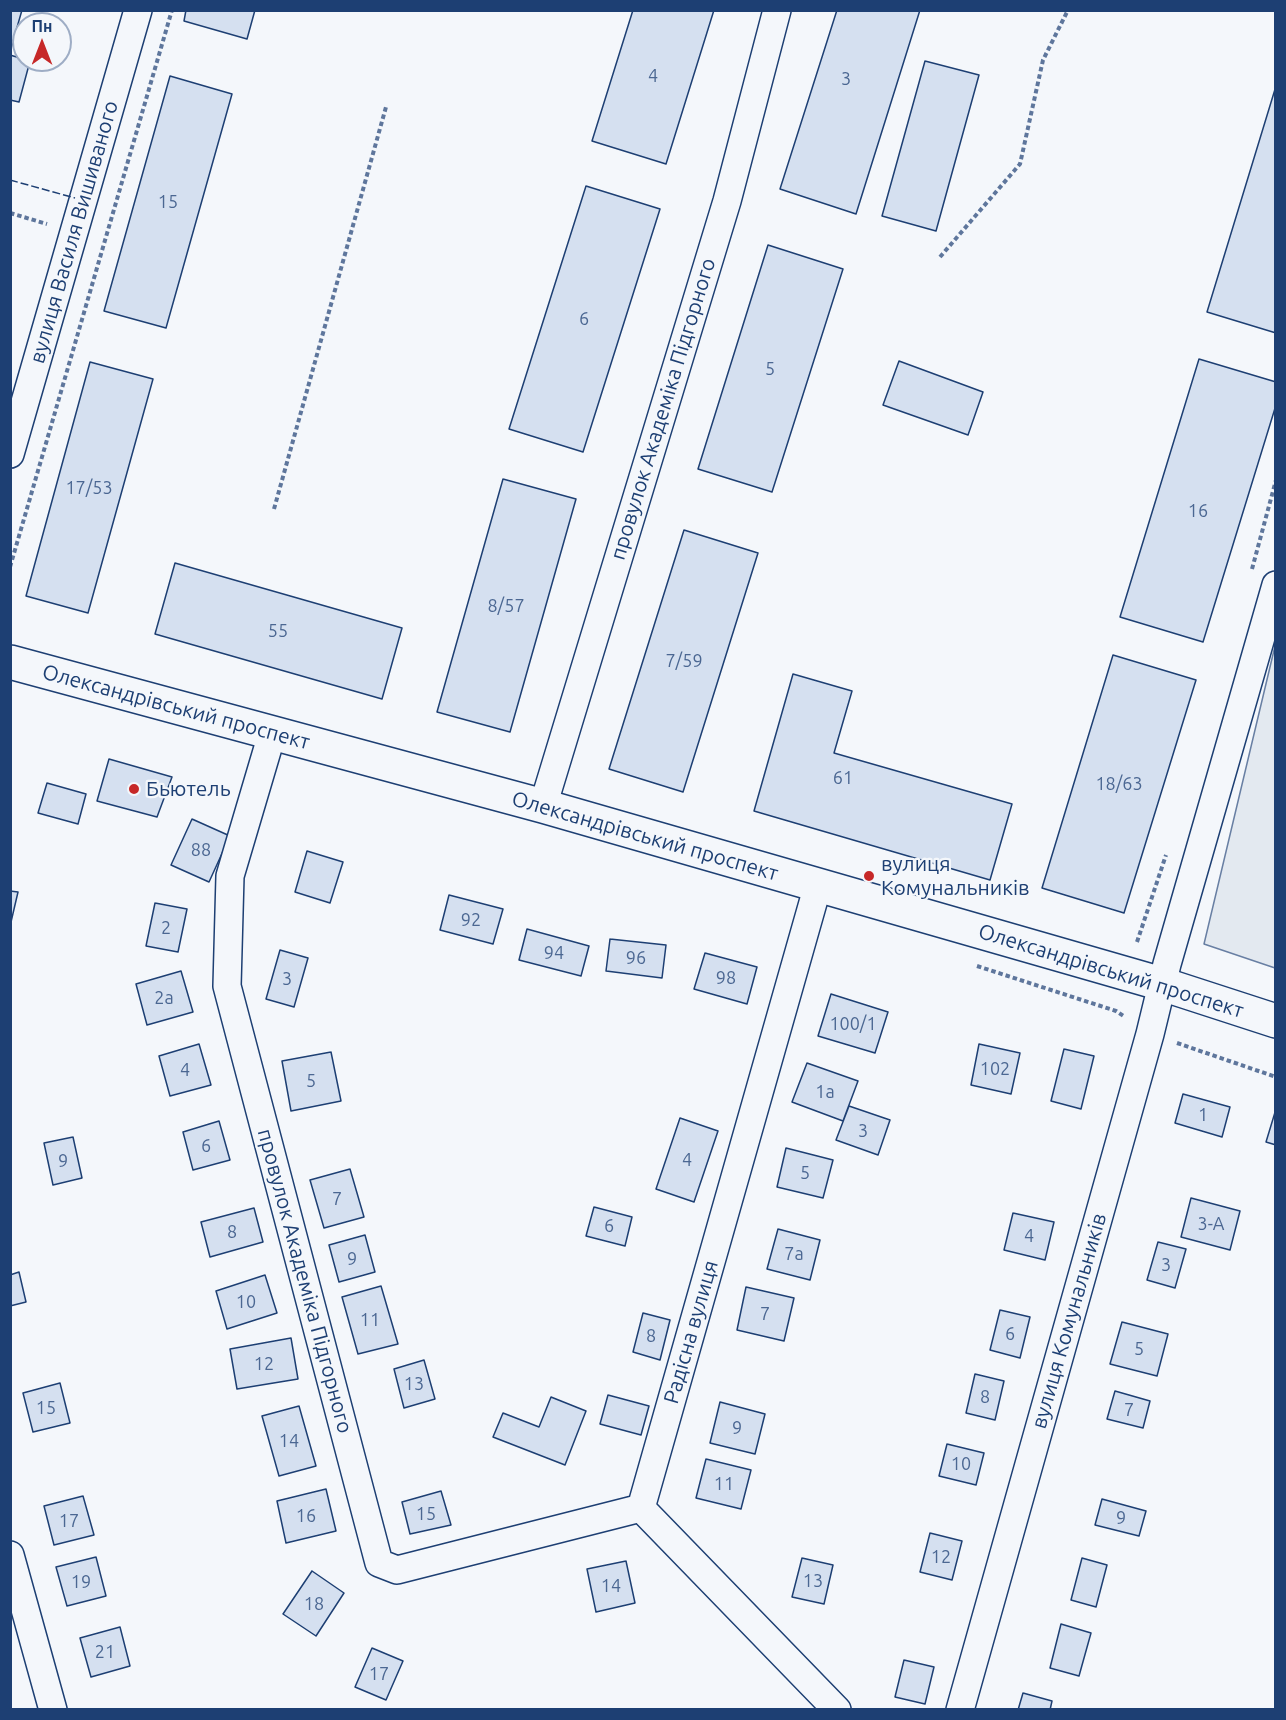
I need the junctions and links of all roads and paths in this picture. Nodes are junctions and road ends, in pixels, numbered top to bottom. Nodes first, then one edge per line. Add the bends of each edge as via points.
1 (138, 10) edge
2 (172, 10) edge
3 (777, 10) edge
4 (1068, 10) edge
5 (386, 107) dead end
6 (10, 213) edge
7 (74, 231) junction
8 (939, 257) dead end
9 (10, 454) edge
10 (274, 509) dead end
11 (10, 567) edge
12 (1275, 585) edge
13 (10, 662) edge
14 (272, 734) junction
15 (543, 806) junction
16 (818, 885) junction
17 (969, 963) dead end
18 (1162, 984) junction
19 (1116, 1011) dead end
20 (1275, 1021) edge
21 (1150, 1034) junction
22 (1275, 1077) edge
23 (641, 1508) junction
24 (10, 1555) edge
25 (53, 1710) edge
26 (837, 1710) edge
27 (960, 1710) edge

1 - 7 street, вулиця Василя Вишиваного
2 - 11 path
3 - 15 street, провулок Академіка Підгорного via 727,201
4 - 8 path via 1043,60 1020,164
5 - 10 path
6 - 7 path
7 - 9 street, вулиця Василя Вишиваного
12 - 18 street, вулиця Комунальників
13 - 14 main road, Олександрівський проспект
14 - 15 main road, Олександрівський проспект
14 - 23 street, провулок Академіка Підгорного via 230,876 227,986 379,1563 397,1570
15 - 16 main road, Олександрівський проспект
16 - 18 main road, Олександрівський проспект
16 - 23 street, Радісна вулиця
17 - 19 path
18 - 20 main road, Олександрівський проспект
18 - 21 street, вулиця Комунальників
21 - 22 path
21 - 27 street, вулиця Комунальників
23 - 26 street
24 - 25 street

